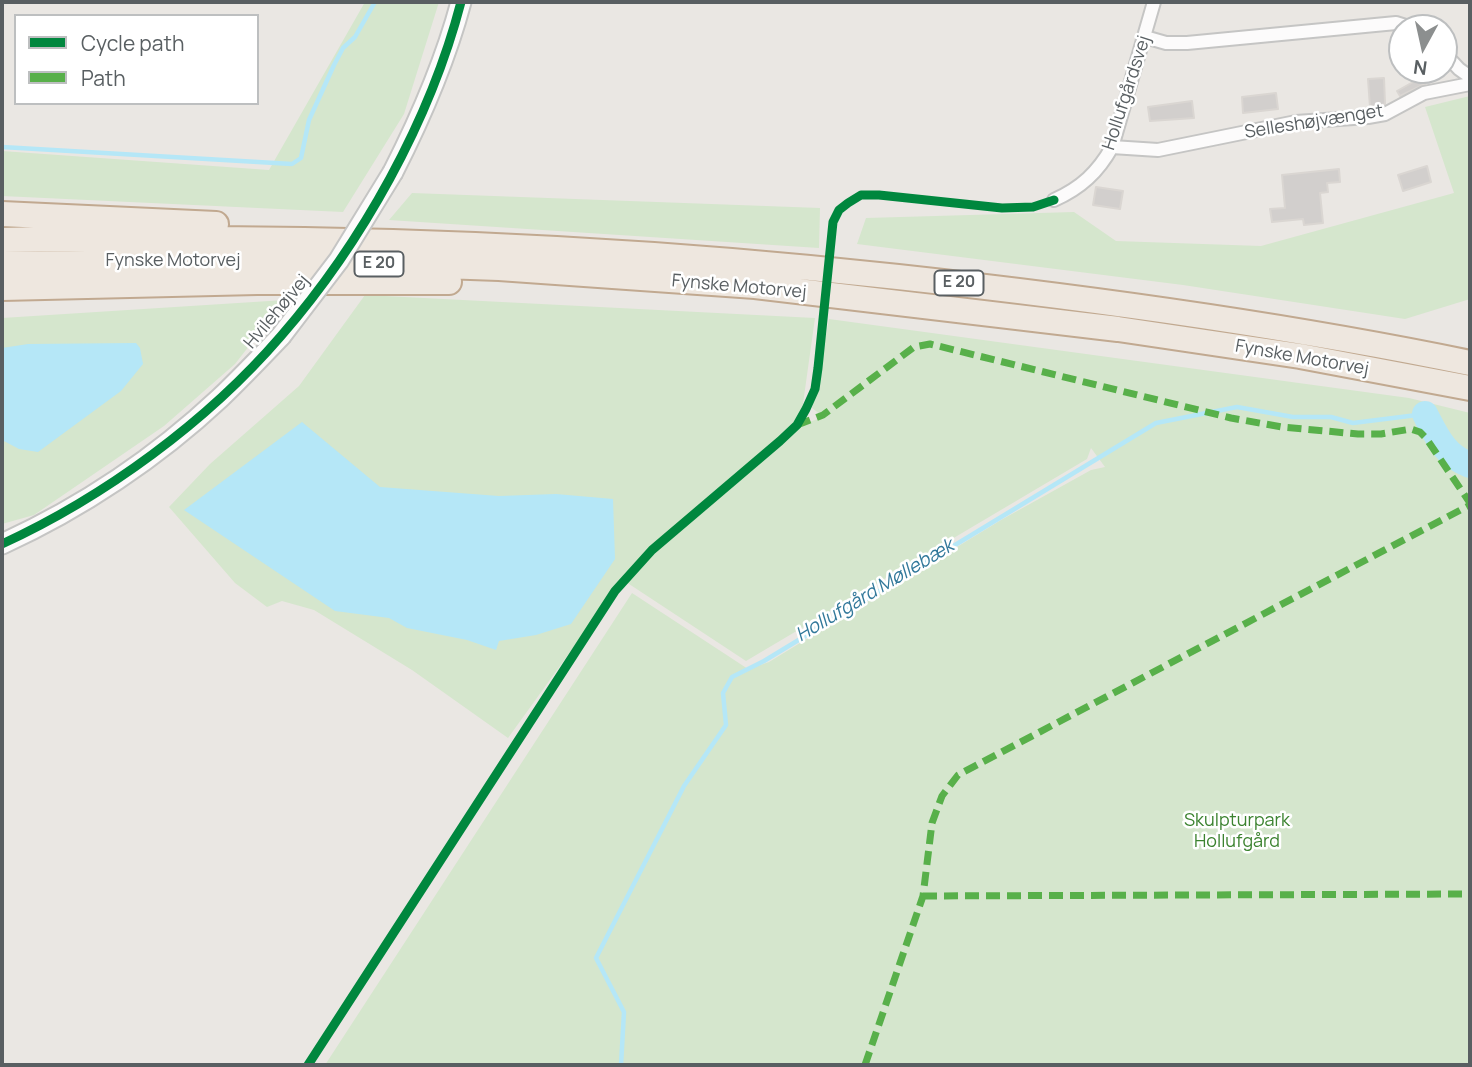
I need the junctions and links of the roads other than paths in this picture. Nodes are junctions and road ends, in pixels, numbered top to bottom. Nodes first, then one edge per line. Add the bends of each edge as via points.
1 (461, 2) edge
2 (1154, 2) edge
3 (1388, 24) edge
4 (1145, 37) junction
5 (1470, 84) edge
6 (1112, 147) junction
7 (1054, 200) dead end
8 (8, 215) edge
9 (2, 240) edge
10 (443, 242) junction
11 (2, 264) edge
12 (755, 286) junction
13 (85, 287) junction
14 (2, 288) edge
15 (2, 295) edge
16 (1470, 363) edge
17 (1470, 388) edge
18 (2, 544) edge

1 - 18 street, Hvilehøjvej, bridge via 426,106 393,172 339,260 281,336 220,398 155,453 90,496
2 - 4 street, Hollufgårdsvej
3 - 4 street via 1187,43
4 - 6 street, Hollufgårdsvej
5 - 6 street, Selleshøjvænget via 1423,93 1385,114 1368,117 1296,122 1158,150
6 - 7 street, Hollufgårdsvej via 1081,186
8 - 10 highway via 180,222
9 - 10 highway, Fynske Motorvej / E 20
10 - 16 highway, Fynske Motorvej / E 20 via 648,253 978,286 1278,327
11 - 12 highway, Fynske Motorvej / E 20 via 371,263
12 - 13 highway via 660,291 509,282
12 - 17 highway, Fynske Motorvej / E 20 via 1118,329
13 - 14 highway
13 - 15 highway

